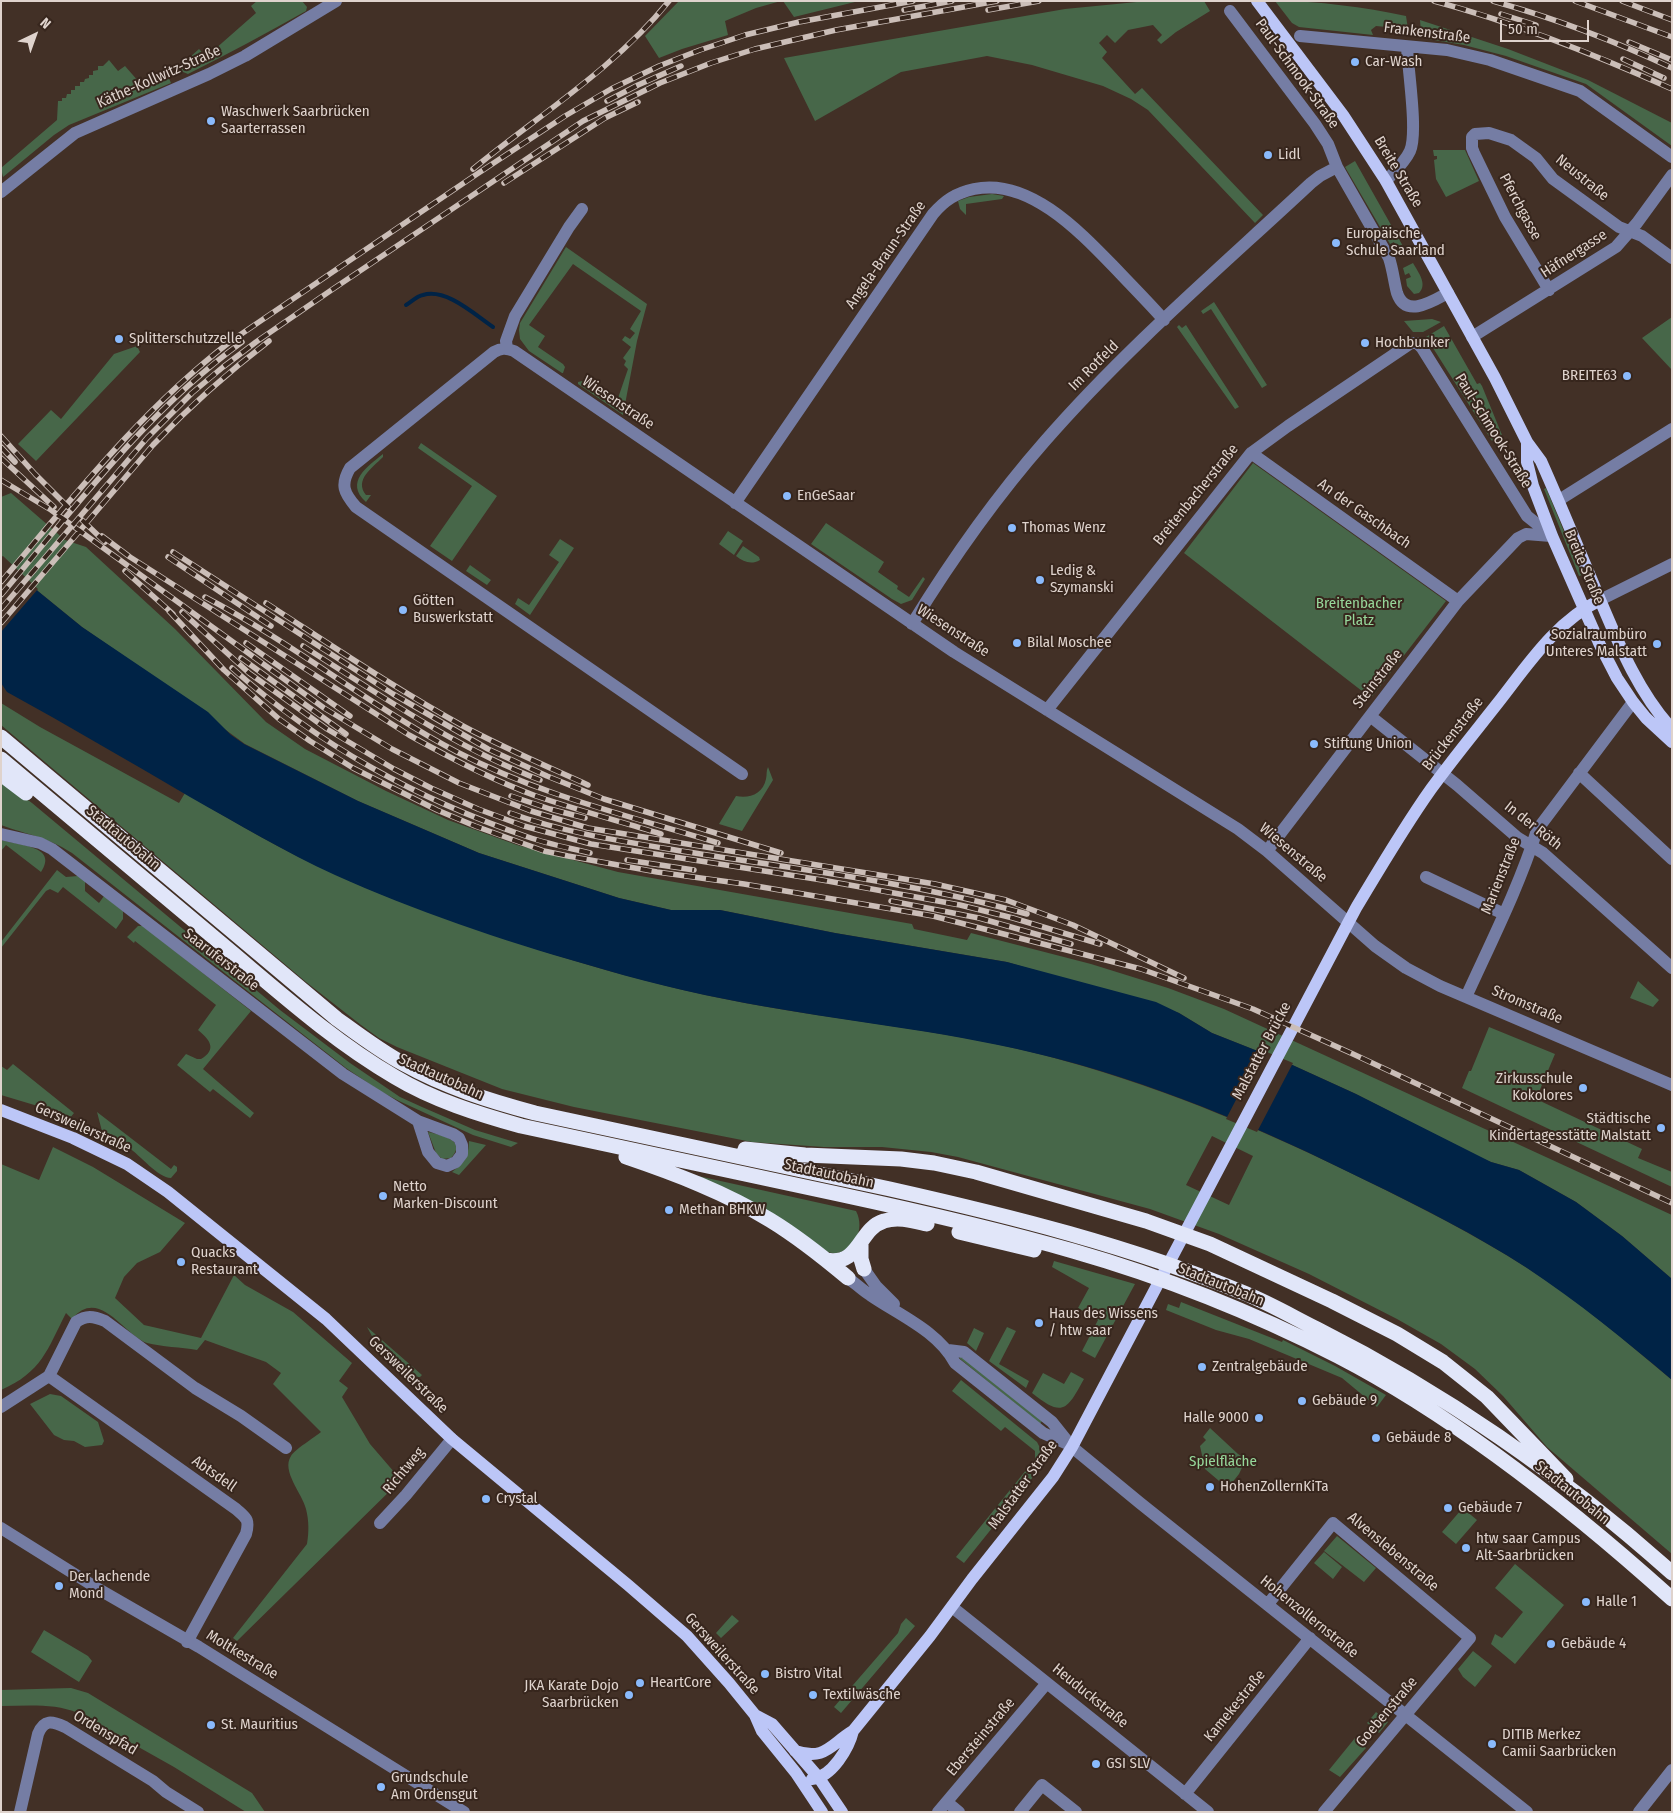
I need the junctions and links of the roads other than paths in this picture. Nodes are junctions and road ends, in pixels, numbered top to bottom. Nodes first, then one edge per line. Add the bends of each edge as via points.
1 (336, 1) edge
2 (1257, 1) edge
3 (1230, 11) dead end
4 (1300, 36) dead end
5 (1411, 47) junction
6 (1472, 137) joint
7 (1672, 157) edge
8 (1337, 167) junction
9 (1672, 175) edge
10 (1386, 182) junction
11 (1, 192) edge
12 (582, 209) dead end
13 (1630, 232) junction
14 (1672, 258) edge
15 (1548, 290) junction
16 (1448, 293) junction
17 (1164, 320) junction
18 (1472, 337) junction
19 (1411, 343) joint
20 (507, 349) junction
21 (1672, 430) edge
22 (1527, 442) junction
23 (1251, 453) junction
24 (1559, 500) junction
25 (735, 503) junction
26 (1552, 536) junction
27 (1672, 564) edge
28 (1600, 600) junction
29 (1458, 601) junction
30 (1584, 608) junction
31 (912, 624) junction
32 (1633, 702) junction
33 (1047, 710) junction
34 (1370, 716) junction
35 (1672, 729) edge
36 (1, 737) edge
37 (1672, 742) edge
38 (1, 759) edge
39 (1580, 773) junction
40 (1, 774) edge
41 (742, 774) dead end
42 (1, 834) edge
43 (1532, 846) junction
44 (1267, 851) junction
45 (1672, 858) edge
46 (1426, 877) dead end
47 (1356, 908) joint
48 (1504, 914) junction
49 (1375, 946) joint
50 (244, 962) junction
51 (1672, 968) edge
52 (1466, 997) junction
53 (1672, 1085) edge
54 (1, 1110) edge
55 (418, 1121) dead end
56 (556, 1134) junction
57 (667, 1141) junction
58 (1198, 1209) joint
59 (1184, 1234) junction
60 (861, 1245) junction
61 (1076, 1252) junction
62 (826, 1260) junction
63 (864, 1269) joint
64 (848, 1278) joint
65 (910, 1320) junction
66 (49, 1376) junction
67 (1, 1407) edge
68 (452, 1439) junction
69 (1072, 1446) junction
70 (286, 1448) dead end
71 (1587, 1503) junction
72 (380, 1523) dead end
73 (1, 1528) edge
74 (1672, 1573) edge
75 (1672, 1599) edge
76 (1268, 1604) junction
77 (952, 1606) junction
78 (1466, 1634) joint
79 (1310, 1638) junction
80 (187, 1642) junction
81 (1047, 1683) junction
82 (755, 1715) junction
83 (1406, 1715) junction
84 (853, 1731) junction
85 (795, 1750) junction
86 (1672, 1770) edge
87 (796, 1773) junction
88 (813, 1776) junction
89 (809, 1794) junction
90 (1185, 1794) junction
91 (948, 1802) junction
92 (20, 1812) edge
93 (198, 1812) edge
94 (464, 1812) edge
95 (822, 1812) edge
96 (842, 1812) edge
97 (938, 1812) edge
98 (959, 1812) edge
99 (1020, 1812) edge
100 (1076, 1812) edge
101 (1208, 1812) edge
102 (1324, 1812) edge
103 (1527, 1812) edge
104 (1639, 1812) edge

1 - 11 street, Käthe-Kollwitz-Straße via 209,74 75,133
2 - 10 main road, Breite Straße via 1343,115
3 - 8 street, Paul-Schmook-Straße via 1315,124
4 - 5 street, Frankenstraße
5 - 7 street, Frankenstraße via 1469,54 1580,90
5 - 10 street via 1411,150
6 - 13 street, Neustraße via 1480,132 1511,140 1536,158 1553,179
6 - 15 street, Pferchgasse via 1472,149 1505,217
8 - 16 street, Paul-Schmook-Straße via 1389,258 1402,302 1416,307
8 - 17 street, Im Rotfeld via 1311,183
9 - 13 street, Häfnergasse
10 - 16 main road, Breite Straße
12 - 20 street via 515,316 506,341
13 - 14 street, Neustraße via 1642,236
13 - 15 street, Häfnergasse via 1608,253
15 - 18 street, Häfnergasse
16 - 18 main road, Breite Straße
17 - 25 street, Angela-Braun-Straße via 1089,242 1050,209 1004,189 981,188 959,193 946,200 933,214
17 - 31 street, Im Rotfeld via 1086,398 1017,474 975,527
18 - 22 main road, Breite Straße
19 - 23 street, Breitenbacherstraße
19 - 26 street, Paul-Schmook-Straße via 1422,348 1527,516
20 - 25 street, Wiesenstraße via 522,356
20 - 41 street via 494,352 356,462 346,476 344,485 348,497 356,507
21 - 24 street
22 - 24 main road, Breite Straße via 1541,461
22 - 26 main road, Breite Straße via 1531,479
23 - 29 street, An der Gaschbach
23 - 33 street, Breitenbacherstraße
24 - 28 main road, Breite Straße
25 - 31 street, Wiesenstraße
26 - 29 street, Steinstraße via 1526,534 1518,538
26 - 30 main road, Breite Straße
27 - 28 street
28 - 30 main road, Brückenstraße
28 - 35 main road, Breite Straße via 1640,686
29 - 34 street, Steinstraße
30 - 32 main road, Breite Straße via 1608,662
30 - 47 main road, Brückenstraße via 1548,639 1451,762
31 - 33 street, Wiesenstraße
32 - 37 main road, Breite Straße
32 - 39 street, Marienstraße
33 - 44 street, Wiesenstraße via 1238,829
34 - 43 street, In der Röth via 1518,838
34 - 44 street, Steinstraße
36 - 57 highway, Stadtautobahn via 298,988 375,1047 420,1072 489,1100
38 - 50 highway, Stadtautobahn
39 - 43 street, Marienstraße via 1537,830
39 - 45 street
40 - 50 highway via 194,931
42 - 55 street, Saaruferstraße via 52,849 343,1074
43 - 48 street, Marienstraße
43 - 51 street, In der Röth
44 - 49 street, Wiesenstraße
46 - 48 street
47 - 58 main road, Malstatter Brücke
48 - 52 street, Marienstraße
49 - 52 street, Stromstraße via 1406,968
50 - 56 highway, Stadtautobahn via 328,1032 396,1078 484,1116
52 - 53 street, Stromstraße
54 - 68 main road, Gersweilerstraße via 108,1154 168,1192 326,1319
56 - 61 highway, Stadtautobahn via 908,1210
56 - 62 highway via 644,1163 729,1198 770,1220
57 - 59 highway via 805,1155 934,1163 1001,1179
57 - 71 highway, Stadtautobahn via 955,1203 1092,1240 1248,1294 1348,1344 1441,1399
58 - 59 main road, Malstatter Straße
59 - 69 main road, Malstatter Straße
59 - 71 highway via 1332,1301 1443,1362 1487,1397
60 - 61 highway via 876,1225 896,1219 1052,1253
60 - 62 highway via 842,1260
60 - 63 highway
61 - 75 highway, Stadtautobahn via 1242,1311 1341,1358 1392,1387 1484,1446 1590,1529
62 - 64 highway
63 - 65 street, Hohenzollernstraße
64 - 65 street, Hohenzollernstraße
65 - 69 street, Hohenzollernstraße via 948,1350 955,1363 1039,1430
66 - 67 street
66 - 70 street via 76,1322 91,1316 105,1321 195,1388
66 - 80 street, Abtsdell via 247,1520 246,1534
68 - 72 street, Richtweg
68 - 82 main road, Gersweilerstraße via 673,1623
69 - 76 street, Hohenzollernstraße
69 - 77 main road, Malstatter Straße via 1054,1477
71 - 74 highway, Stadtautobahn
73 - 80 street, Moltkestraße
76 - 78 street, Alvenslebenstraße via 1333,1523
76 - 79 street, Hohenzollernstraße
77 - 81 street, Heuduckstraße
77 - 84 main road, Malstatter Straße
78 - 83 street, Goebenstraße via 1470,1638
79 - 83 street, Hohenzollernstraße
79 - 90 street, Kamekestraße
80 - 94 street, Moltkestraße
81 - 90 street, Heuduckstraße
81 - 91 street, Ebersteinstraße
82 - 85 main road, Gersweilerstraße via 772,1724
82 - 87 main road, Gersweilerstraße via 762,1731
83 - 102 street, Goebenstraße
83 - 103 street, Hohenzollernstraße
84 - 85 main road, Malstatter Straße via 821,1754
84 - 88 main road, Malstatter Straße via 850,1745 834,1766 825,1774
85 - 88 main road, Gersweilerstraße
86 - 104 street
87 - 88 main road
87 - 89 main road, Gersweilerstraße
88 - 89 main road
88 - 96 main road, Gersweilerstraße
89 - 95 main road, Gersweilerstraße
90 - 101 street, Heuduckstraße
91 - 97 street, Ebersteinstraße
91 - 98 street
92 - 93 street, Ordenspfad via 41,1726 55,1723 153,1781
99 - 100 street via 1042,1785

